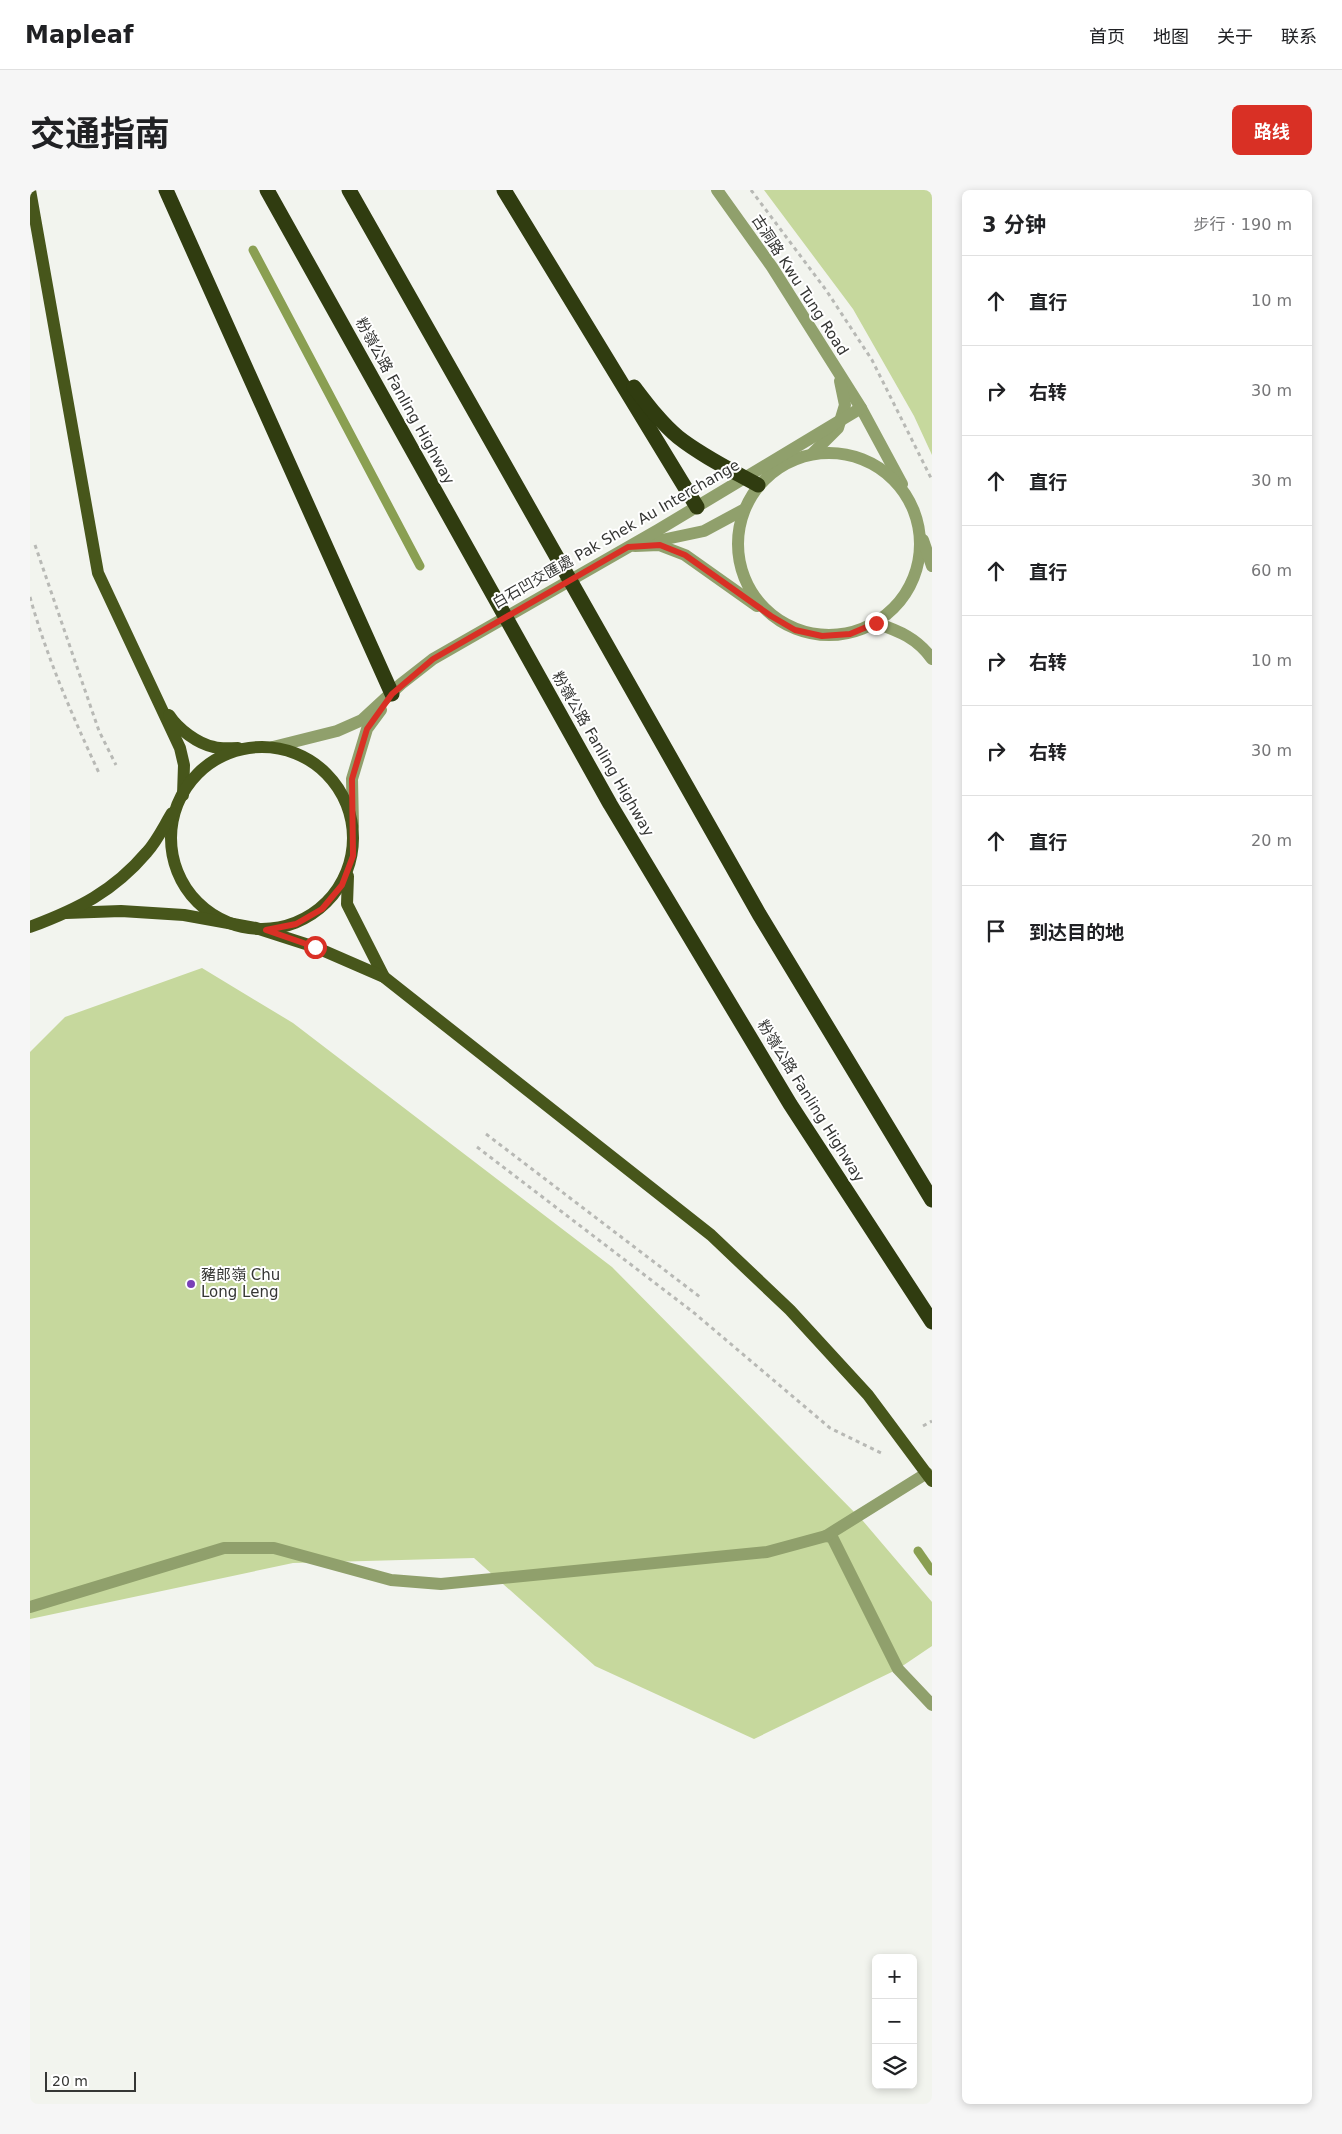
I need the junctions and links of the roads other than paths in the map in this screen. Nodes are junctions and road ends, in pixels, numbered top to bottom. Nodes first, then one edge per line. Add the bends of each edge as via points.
1 (166, 190) edge
2 (267, 190) edge
3 (350, 190) edge
4 (504, 190) edge
5 (717, 190) edge
6 (31, 194) edge
7 (582, 318) junction
8 (839, 373) junction
9 (861, 408) junction
10 (812, 454) junction
11 (758, 485) junction
12 (910, 500) junction
13 (697, 507) junction
14 (743, 510) junction
15 (628, 547) junction
16 (932, 566) edge
17 (771, 616) junction
18 (876, 623) junction
19 (932, 660) edge
20 (151, 686) junction
21 (392, 694) junction
22 (273, 747) junction
23 (243, 749) junction
24 (180, 800) junction
25 (353, 826) junction
26 (348, 870) junction
27 (66, 914) junction
28 (30, 927) edge
29 (266, 930) junction
30 (384, 977) junction
31 (932, 1200) edge
32 (932, 1322) edge
33 (929, 1477) edge
34 (826, 1536) junction
35 (30, 1607) edge
36 (932, 1705) edge

1 - 21 highway
2 - 32 highway, 粉嶺公路 Fanling Highway via 610,804 790,1104
3 - 31 highway via 755,908
4 - 7 highway
5 - 8 street, 古洞路 Kwu Tung Road via 772,267
6 - 20 main road via 98,573
7 - 11 highway via 650,408 677,436 716,463
7 - 13 highway
8 - 9 street, 古洞路 Kwu Tung Road
8 - 10 street, 古洞路 Kwu Tung Road via 845,405 838,428
9 - 12 street, 古洞路 Kwu Tung Road
9 - 13 street, 白石凹交匯處 Pak Shek Au Interchange
10 - 11 street via 780,466
10 - 12 street via 835,453 863,459 888,475
11 - 14 street
12 - 16 street, 古洞路 Kwu Tung Road
12 - 18 street via 920,552 913,580 898,605
13 - 15 street, 白石凹交匯處 Pak Shek Au Interchange
14 - 15 street via 704,531
14 - 17 street via 737,540 740,569 752,595
15 - 17 street via 660,545 685,555
15 - 21 street, 白石凹交匯處 Pak Shek Au Interchange via 433,659
17 - 18 street via 795,630 822,636 850,634
18 - 19 street via 903,632
20 - 23 main road via 172,719 196,740 214,747
20 - 24 main road via 180,748 184,765
21 - 22 street via 362,720 337,731
21 - 25 street via 367,729 352,779
22 - 23 main road
22 - 25 main road via 302,755 326,772 344,797
23 - 24 main road via 215,759 192,779
24 - 27 main road via 148,851 124,875 97,897
24 - 29 main road via 171,834 174,863 187,890 209,913 236,926
25 - 26 main road via 353,856
26 - 29 main road via 342,885 322,909 296,924
26 - 30 main road via 347,904
27 - 28 main road
27 - 29 main road via 121,911 184,915
29 - 30 main road
30 - 33 main road via 712,1235 790,1310 868,1395
33 - 34 street
34 - 35 street via 767,1552 441,1584 391,1580 274,1548 224,1548
34 - 36 street via 832,1537 898,1669

